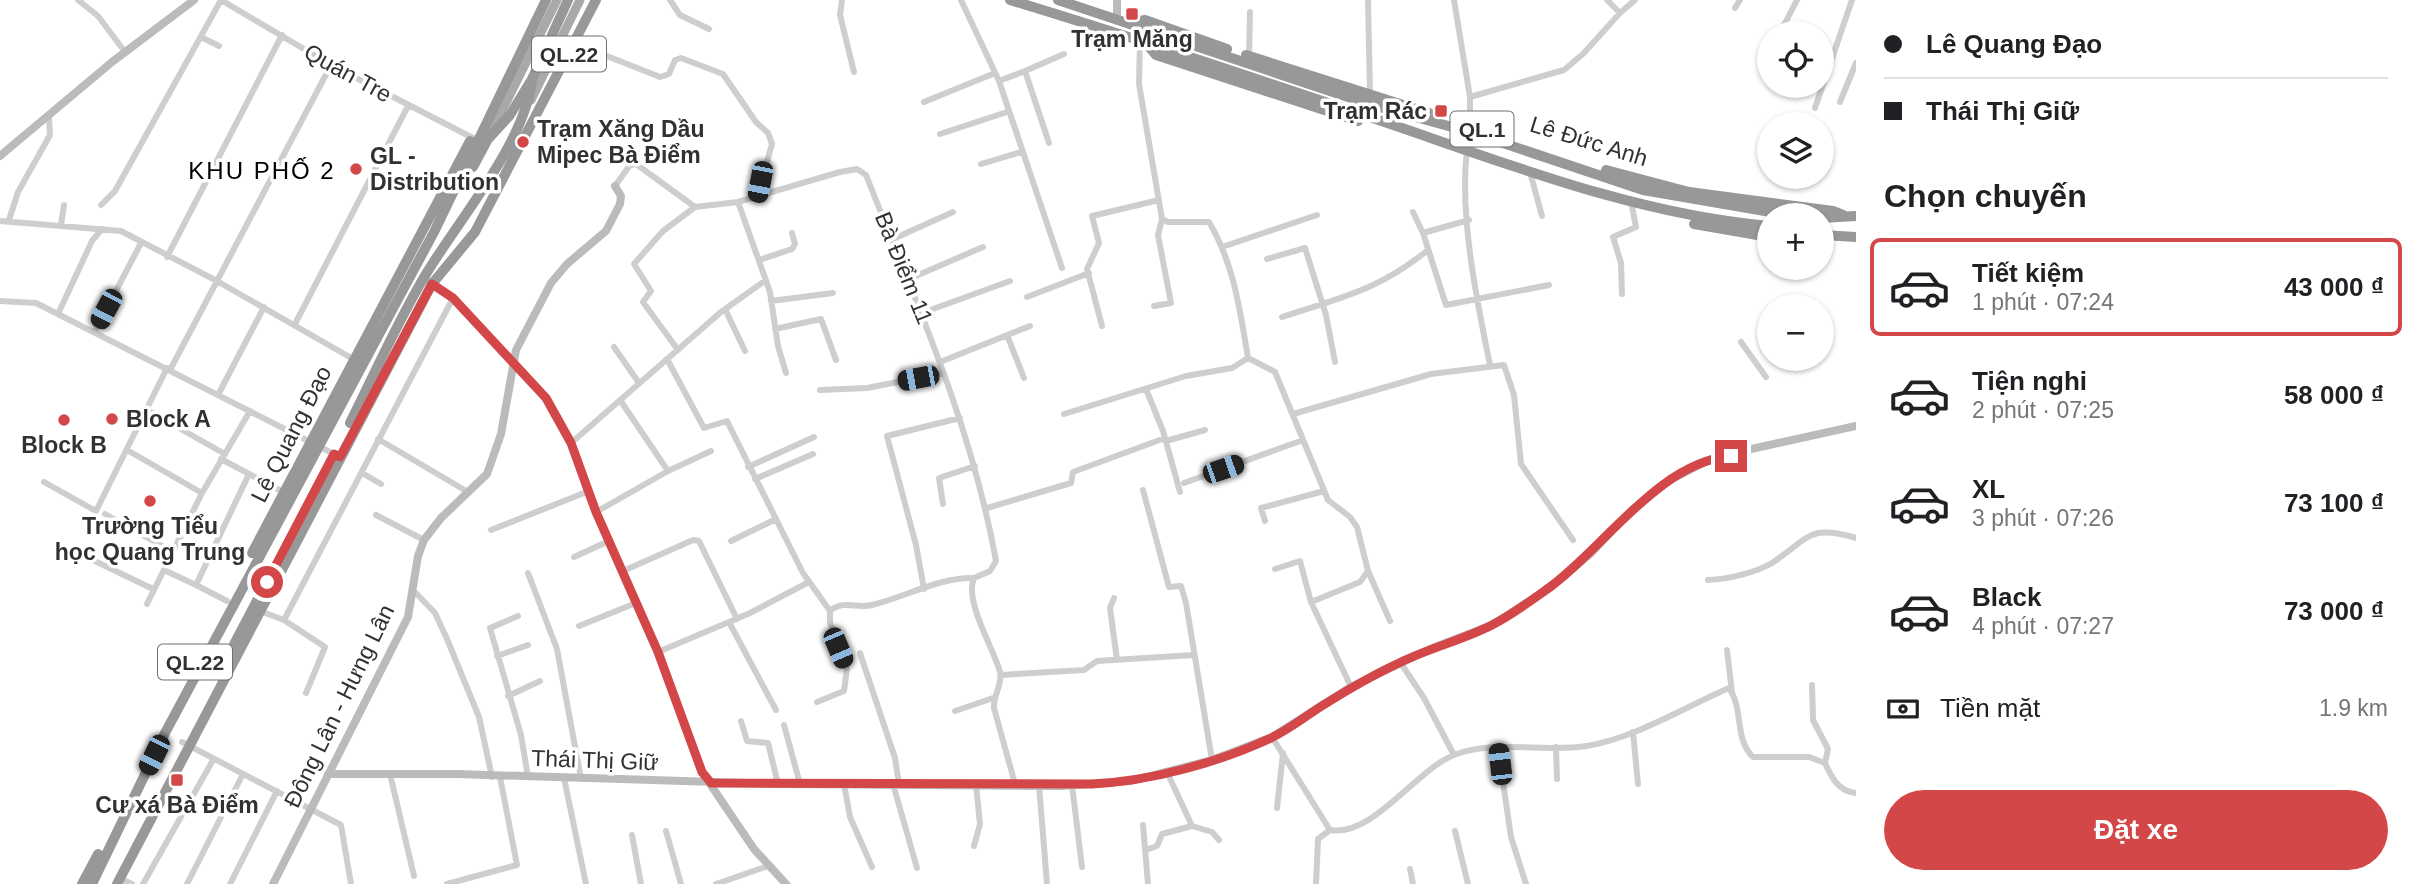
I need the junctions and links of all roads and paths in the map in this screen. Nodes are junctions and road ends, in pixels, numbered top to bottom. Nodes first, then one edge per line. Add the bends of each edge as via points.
1 (78, 0) edge
2 (194, 0) edge
3 (221, 0) edge
4 (557, 0) edge
5 (568, 0) edge
6 (580, 0) edge
7 (596, 0) edge
8 (670, 0) edge
9 (842, 0) edge
10 (961, 0) edge
11 (1010, 0) edge
12 (1058, 0) edge
13 (1117, 0) edge
14 (1368, 0) edge
15 (1454, 0) edge
16 (1607, 0) edge
17 (1635, 0) edge
18 (1740, 0) edge
19 (1797, 0) edge
20 (1852, 0) edge
21 (545, 3) edge
22 (1735, 8) dead end
23 (1250, 12) dead end
24 (1620, 13) junction
25 (1122, 21) junction
26 (1786, 21) edge
27 (709, 29) dead end
28 (282, 36) junction
29 (201, 37) junction
30 (1142, 40) junction
31 (574, 43) junction
32 (219, 46) dead end
33 (125, 52) junction
34 (1064, 54) dead end
35 (1249, 56) junction
36 (1856, 63) edge
37 (331, 65) junction
38 (1025, 71) junction
39 (853, 72) dead end
40 (995, 73) junction
41 (532, 79) junction
42 (999, 82) junction
43 (1470, 97) junction
44 (1370, 100) junction
45 (530, 102) junction
46 (924, 102) dead end
47 (1840, 102) dead end
48 (408, 106) junction
49 (1815, 108) dead end
50 (1007, 111) junction
51 (49, 117) junction
52 (1470, 129) junction
53 (940, 134) dead end
54 (479, 139) junction
55 (1049, 143) dead end
56 (1021, 152) junction
57 (1467, 153) junction
58 (0, 156) edge
59 (981, 164) dead end
60 (1531, 176) junction
61 (615, 186) joint
62 (1660, 189) junction
63 (757, 197) junction
64 (1159, 200) junction
65 (491, 202) junction
66 (738, 202) junction
67 (64, 205) dead end
68 (101, 205) dead end
69 (1632, 206) junction
70 (695, 207) junction
71 (1757, 209) edge
72 (953, 212) dead end
73 (1413, 212) dead end
74 (1317, 215) dead end
75 (1843, 215) junction
76 (1542, 216) dead end
77 (1834, 216) edge
78 (1856, 216) edge
79 (1162, 219) junction
80 (9, 220) junction
81 (1469, 220) junction
82 (0, 221) edge
83 (463, 221) junction
84 (1757, 224) edge
85 (61, 225) junction
86 (102, 229) junction
87 (792, 233) dead end
88 (1423, 233) junction
89 (1757, 235) edge
90 (1834, 236) edge
91 (1856, 237) edge
92 (893, 239) junction
93 (141, 243) junction
94 (983, 247) dead end
95 (1222, 247) junction
96 (1428, 250) junction
97 (167, 257) junction
98 (1267, 259) dead end
99 (759, 260) junction
100 (1062, 268) dead end
101 (1088, 273) junction
102 (909, 279) junction
103 (766, 280) junction
104 (217, 281) junction
105 (428, 281) junction
106 (1010, 281) dead end
107 (1549, 285) dead end
108 (833, 293) dead end
109 (1622, 294) dead end
110 (453, 298) junction
111 (1027, 298) dead end
112 (1478, 300) junction
113 (0, 301) edge
114 (771, 301) junction
115 (1322, 304) junction
116 (1154, 306) dead end
117 (264, 307) junction
118 (725, 309) junction
119 (922, 313) junction
120 (58, 314) junction
121 (1282, 317) dead end
122 (295, 324) junction
123 (1030, 326) dead end
124 (1102, 326) dead end
125 (775, 329) junction
126 (95, 331) junction
127 (1007, 335) junction
128 (1741, 342) dead end
129 (614, 347) dead end
130 (678, 350) junction
131 (745, 351) dead end
132 (1248, 358) junction
133 (354, 359) junction
134 (667, 359) junction
135 (836, 360) dead end
136 (940, 362) junction
137 (1335, 362) dead end
138 (513, 364) junction
139 (1490, 365) junction
140 (169, 369) junction
141 (786, 373) dead end
142 (944, 373) junction
143 (1766, 377) dead end
144 (1024, 378) dead end
145 (639, 383) junction
146 (343, 388) junction
147 (1146, 389) junction
148 (820, 390) dead end
149 (218, 395) junction
150 (620, 400) junction
151 (147, 410) junction
152 (250, 411) junction
153 (1063, 414) dead end
154 (1293, 414) junction
155 (960, 418) junction
156 (1856, 426) edge
157 (1205, 430) dead end
158 (814, 438) dead end
159 (378, 439) junction
160 (1165, 439) junction
161 (1303, 440) junction
162 (571, 443) junction
163 (314, 444) junction
164 (127, 450) junction
165 (712, 451) dead end
166 (813, 454) dead end
167 (337, 456) junction
168 (223, 457) junction
169 (975, 466) junction
170 (748, 467) junction
171 (668, 471) junction
172 (362, 473) junction
173 (249, 474) junction
174 (755, 479) junction
175 (44, 482) dead end
176 (1184, 483) dead end
177 (381, 484) dead end
178 (1143, 490) dead end
179 (589, 491) junction
180 (1324, 491) junction
181 (468, 492) junction
182 (1180, 492) dead end
183 (202, 493) junction
184 (285, 493) junction
185 (943, 504) dead end
186 (987, 508) junction
187 (596, 512) junction
188 (105, 514) dead end
189 (376, 515) dead end
190 (776, 519) junction
191 (1265, 521) dead end
192 (491, 530) dead end
193 (1856, 538) edge
194 (424, 540) junction
195 (1573, 540) dead end
196 (609, 541) junction
197 (731, 541) dead end
198 (74, 551) dead end
199 (173, 552) junction
200 (574, 557) dead end
201 (1275, 569) dead end
202 (164, 570) junction
203 (1368, 571) junction
204 (623, 572) junction
205 (528, 573) dead end
206 (974, 579) junction
207 (1708, 580) dead end
208 (809, 582) junction
209 (197, 584) junction
210 (153, 589) junction
211 (924, 589) junction
212 (413, 590) junction
213 (1114, 598) dead end
214 (227, 601) junction
215 (1311, 602) junction
216 (636, 603) junction
217 (146, 604) dead end
218 (260, 611) junction
219 (830, 611) junction
220 (518, 617) dead end
221 (737, 619) junction
222 (284, 620) junction
223 (1390, 621) dead end
224 (729, 622) junction
225 (579, 626) dead end
226 (527, 645) dead end
227 (1727, 650) dead end
228 (658, 652) junction
229 (860, 653) dead end
230 (1194, 655) junction
231 (497, 656) junction
232 (1117, 660) junction
233 (1400, 662) junction
234 (1001, 675) junction
235 (540, 681) dead end
236 (1812, 685) dead end
237 (1351, 687) junction
238 (1732, 692) junction
239 (306, 693) dead end
240 (508, 696) junction
241 (993, 698) junction
242 (817, 702) dead end
243 (776, 710) dead end
244 (955, 711) dead end
245 (741, 721) dead end
246 (784, 725) dead end
247 (1633, 732) junction
248 (1272, 737) junction
249 (186, 744) junction
250 (1556, 747) junction
251 (1498, 748) junction
252 (1283, 753) junction
253 (1454, 755) junction
254 (213, 760) junction
255 (1212, 760) junction
256 (1825, 763) junction
257 (1167, 772) junction
258 (243, 774) junction
259 (390, 774) junction
260 (328, 775) junction
261 (496, 777) junction
262 (528, 777) junction
263 (564, 778) junction
264 (581, 779) junction
265 (1557, 779) dead end
266 (711, 783) junction
267 (778, 783) junction
268 (800, 783) junction
269 (844, 784) junction
270 (896, 784) junction
271 (1638, 784) dead end
272 (976, 785) junction
273 (1016, 785) junction
274 (1039, 785) junction
275 (1072, 785) junction
276 (277, 791) junction
277 (1856, 793) edge
278 (1277, 808) dead end
279 (310, 810) junction
280 (1143, 825) dead end
281 (1192, 826) junction
282 (1330, 830) junction
283 (666, 831) dead end
284 (1455, 831) dead end
285 (632, 835) dead end
286 (1219, 840) dead end
287 (974, 846) dead end
288 (1146, 850) junction
289 (768, 866) junction
290 (872, 867) dead end
291 (1083, 867) dead end
292 (917, 868) dead end
293 (1410, 869) dead end
294 (414, 876) dead end
295 (118, 881) edge
296 (82, 884) edge
297 (92, 884) edge
298 (108, 884) edge
299 (132, 884) edge
300 (143, 884) edge
301 (187, 884) edge
302 (230, 884) edge
303 (273, 884) edge
304 (351, 884) edge
305 (447, 884) edge
306 (586, 884) edge
307 (641, 884) edge
308 (681, 884) edge
309 (716, 884) edge
310 (786, 884) edge
311 (1047, 884) edge
312 (1148, 884) edge
313 (1316, 884) edge
314 (1413, 884) edge
315 (1468, 884) edge
316 (1526, 884) edge

1 - 33 street via 98,16
2 - 33 street
3 - 28 street, Quán Tre
3 - 29 street
4 - 54 main road
5 - 41 highway, Lê Quang Đạo
6 - 45 main road
7 - 31 highway, Lê Quang Đạo / QL.22
8 - 27 street via 680,15
9 - 39 street
10 - 40 street
11 - 30 highway, Lê Đức Anh / QL.1
12 - 25 highway, Lê Đức Anh / QL.1
13 - 25 street
14 - 44 street
15 - 43 street
16 - 24 street
17 - 24 street
18 - 22 street
19 - 26 street
20 - 49 street
21 - 54 highway, Lê Quang Đạo / QL.22 via 527,30
23 - 35 street
24 - 43 street via 1563,69
25 - 35 highway, Lê Đức Anh / QL.1 via 1145,20
25 - 44 highway, Lê Đức Anh / QL.1
28 - 37 street, Quán Tre
28 - 97 street
29 - 32 street
29 - 68 street via 115,191
30 - 57 highway, Lê Đức Anh / QL.1
30 - 64 street via 1139,84
31 - 63 street via 660,77 669,74 675,60 681,58 723,74 772,144
31 - 65 highway, Lê Quang Đạo / QL.22
33 - 51 street
34 - 38 street
35 - 44 highway, Lê Đức Anh / QL.1
36 - 47 street
37 - 48 street, Quán Tre
37 - 104 street
38 - 42 street
38 - 55 street
40 - 42 street
40 - 46 street
41 - 45 highway, Lê Quang Đạo / QL.22
41 - 54 highway, Lê Quang Đạo / QL.22 via 510,115
42 - 50 street
43 - 52 street
44 - 52 highway, Lê Đức Anh / QL.1
45 - 83 highway, Lê Quang Đạo / QL.22
48 - 54 street, Quán Tre
48 - 122 street
50 - 53 street
50 - 56 street
51 - 58 street
51 - 80 street via 50,135 18,192
52 - 62 highway, Lê Đức Anh / QL.1
54 - 133 highway, Lê Quang Đạo / QL.22
54 - 146 highway, Lê Quang Đạo / QL.22 via 466,181
56 - 59 street
56 - 100 street
57 - 60 highway, Lê Đức Anh / QL.1
57 - 81 street
57 - 84 highway, Lê Đức Anh / QL.1 via 1640,204
60 - 69 highway, Lê Đức Anh / QL.1
60 - 76 street
61 - 70 street via 630,165 636,164
61 - 138 street, Đông Lân - Hưng Lân via 621,204 606,231 551,284
62 - 71 highway, Lê Đức Anh / QL.1
62 - 75 highway, Lê Đức Anh / QL.1
63 - 66 street, Bà Điểm 11
63 - 92 street, Bà Điểm 11 via 840,172 863,171
64 - 79 street
64 - 101 street via 1092,216 1099,243
65 - 83 highway
65 - 105 highway, Lê Quang Đạo / QL.22 via 475,232
66 - 70 street, Bà Điểm 11
66 - 99 street
67 - 85 street
69 - 89 highway, Lê Đức Anh / QL.1 via 1684,222
69 - 109 street via 1636,227 1614,237
70 - 130 street via 663,231 634,264 651,291 643,302 648,313
72 - 92 street
73 - 88 street
74 - 95 street
75 - 77 highway, Lê Đức Anh / QL.1
75 - 78 highway, Lê Đức Anh / QL.1
79 - 95 street via 1209,222
79 - 116 street via 1158,235 1171,303
80 - 82 street
80 - 85 street
81 - 88 street
81 - 112 street
83 - 105 highway, Lê Quang Đạo / QL.22
85 - 86 street
86 - 93 street via 121,231
86 - 120 street
87 - 99 street via 792,249
88 - 96 street
90 - 91 highway
92 - 102 street, Bà Điểm 11
93 - 97 street
93 - 126 street
94 - 102 street
95 - 132 street
96 - 112 street via 1446,305
96 - 115 street via 1376,286
97 - 104 street
98 - 115 street via 1304,247
99 - 103 street
101 - 111 street
101 - 124 street
102 - 119 street, Bà Điểm 11
103 - 114 street
103 - 118 street
104 - 117 street
104 - 140 street
105 - 110 street
105 - 167 highway, Lê Quang Đạo / QL.22
106 - 119 street
107 - 112 street
108 - 114 street
110 - 138 street
110 - 159 street
112 - 139 street
113 - 120 street via 36,303
114 - 125 street
115 - 121 street
115 - 137 street
117 - 122 street
117 - 149 street
118 - 130 street
118 - 131 street
119 - 136 street, Bà Điểm 11
120 - 126 street
122 - 133 street
123 - 127 street
125 - 135 street via 821,319
125 - 141 street
126 - 140 street
127 - 136 street
127 - 144 street
128 - 143 street
129 - 145 street
130 - 134 street
132 - 147 street via 1232,368
132 - 154 street via 1275,372
133 - 146 highway, Lê Quang Đạo / QL.22
134 - 145 street
134 - 170 street via 704,428 727,421
136 - 142 street, Bà Điểm 11
138 - 162 street via 543,394
138 - 181 street, Đông Lân - Hưng Lân via 501,434 486,474
139 - 154 street via 1431,374
139 - 195 street via 1504,365 1508,370 1521,464
140 - 149 street
140 - 151 street
142 - 148 street via 867,388
142 - 155 street, Bà Điểm 11
145 - 150 street
146 - 163 highway, Lê Quang Đạo / QL.22
147 - 153 street
147 - 160 street
149 - 152 street
150 - 162 street
150 - 171 street
151 - 164 street
151 - 168 street
152 - 163 street
152 - 168 street
154 - 161 street
155 - 169 street, Bà Điểm 11
155 - 211 street via 887,436
156 - 233 street, Thái Thị Giữ via 1715,457 1670,480 1550,587 1492,625
157 - 160 street
158 - 170 street
159 - 172 street
159 - 181 street
160 - 182 street
160 - 186 street via 1073,472 1071,483
161 - 176 street
161 - 180 street
162 - 179 street
163 - 167 street
163 - 184 highway, Lê Quang Đạo / QL.22
163 - 297 highway, Lê Quang Đạo / QL.22
164 - 175 street via 96,511
164 - 183 street
165 - 171 street
166 - 174 street
167 - 218 highway, Lê Quang Đạo / QL.22
167 - 249 highway, Lê Quang Đạo / QL.22
168 - 173 street
168 - 183 street
169 - 185 street via 939,478
169 - 186 street, Bà Điểm 11
170 - 174 street
171 - 187 street
172 - 177 street
172 - 222 street
173 - 184 street
173 - 209 street
174 - 190 street
178 - 230 street via 1169,587 1181,586
179 - 187 street
179 - 192 street
180 - 191 street via 1261,508
180 - 203 street via 1357,527
181 - 194 street, Đông Lân - Hưng Lân
183 - 199 street
184 - 214 highway, Lê Quang Đạo / QL.22
186 - 206 street, Bà Điểm 11 via 996,561 990,571
187 - 196 street
188 - 199 street
189 - 194 street
190 - 197 street
190 - 208 street
193 - 207 street via 1829,531 1811,535 1760,569
194 - 212 street, Đông Lân - Hưng Lân
196 - 200 street
196 - 204 street
198 - 210 street
199 - 202 street
201 - 215 street via 1300,561
202 - 209 street
202 - 210 street
203 - 215 street via 1360,582
203 - 223 street
204 - 216 street
204 - 221 street via 692,540 699,541
205 - 264 street via 557,649
206 - 211 street
206 - 234 street via 972,597
208 - 219 street
208 - 221 street
209 - 214 street
210 - 217 street
211 - 219 street via 868,607 851,603
212 - 260 street, Đông Lân - Hưng Lân via 408,617
212 - 261 street via 435,613 447,639 479,717
213 - 232 street via 1110,608
214 - 296 highway, Lê Quang Đạo / QL.22
215 - 237 street
216 - 225 street
216 - 228 street
218 - 222 street
218 - 249 highway, Lê Quang Đạo / QL.22
219 - 242 street via 847,668 844,691
220 - 231 street via 490,628
221 - 224 street
222 - 239 street via 324,647
224 - 228 street
224 - 243 street
226 - 231 street
227 - 238 street
228 - 266 street via 702,772
229 - 270 street via 895,758
230 - 232 street
230 - 255 street
231 - 240 street
232 - 234 street via 1097,661 1084,670
233 - 237 street, Thái Thị Giữ
233 - 253 street
234 - 241 street
235 - 240 street
236 - 256 street via 1813,720 1828,749
237 - 248 street, Thái Thị Giữ
238 - 247 street via 1729,688
238 - 256 street via 1744,748 1753,757 1810,757
240 - 262 street
241 - 244 street
241 - 273 street
245 - 267 street via 747,741 768,743
246 - 268 street
247 - 250 street via 1619,739
247 - 271 street
248 - 252 street
248 - 255 street, Thái Thị Giữ
249 - 254 street
249 - 295 highway, Lê Quang Đạo / QL.22
249 - 298 highway, Lê Quang Đạo / QL.22
250 - 251 street
250 - 265 street
251 - 253 street
251 - 316 street via 1511,837
252 - 278 street
252 - 282 street
253 - 282 street via 1366,821 1341,832
254 - 258 street
254 - 300 street
255 - 257 street, Thái Thị Giữ
256 - 277 street via 1835,783
257 - 275 street, Thái Thị Giữ via 1131,781
257 - 281 street
258 - 276 street
258 - 301 street
259 - 260 street, Thái Thị Giữ
259 - 261 street, Thái Thị Giữ
259 - 294 street
260 - 279 street, Đông Lân - Hưng Lân
261 - 262 street, Thái Thị Giữ
261 - 305 street via 517,865
262 - 263 street, Thái Thị Giữ
263 - 264 street, Thái Thị Giữ
263 - 306 street
264 - 266 street, Thái Thị Giữ
266 - 267 street, Thái Thị Giữ
266 - 289 street via 728,814
267 - 268 street, Thái Thị Giữ
268 - 269 street, Thái Thị Giữ
269 - 270 street, Thái Thị Giữ
269 - 290 street via 850,817
270 - 272 street, Thái Thị Giữ
270 - 292 street
272 - 273 street, Thái Thị Giữ
272 - 287 street via 979,824
273 - 274 street, Thái Thị Giữ
274 - 275 street, Thái Thị Giữ
274 - 311 street
275 - 291 street
276 - 279 street
276 - 302 street
279 - 303 street, Đông Lân - Hưng Lân
279 - 304 street via 341,825
280 - 288 street
281 - 286 street via 1212,832
281 - 288 street via 1162,834 1157,846
282 - 313 street via 1318,839
283 - 308 street
284 - 315 street
285 - 307 street
288 - 312 street
289 - 309 street
289 - 310 street
293 - 314 street
295 - 299 street

